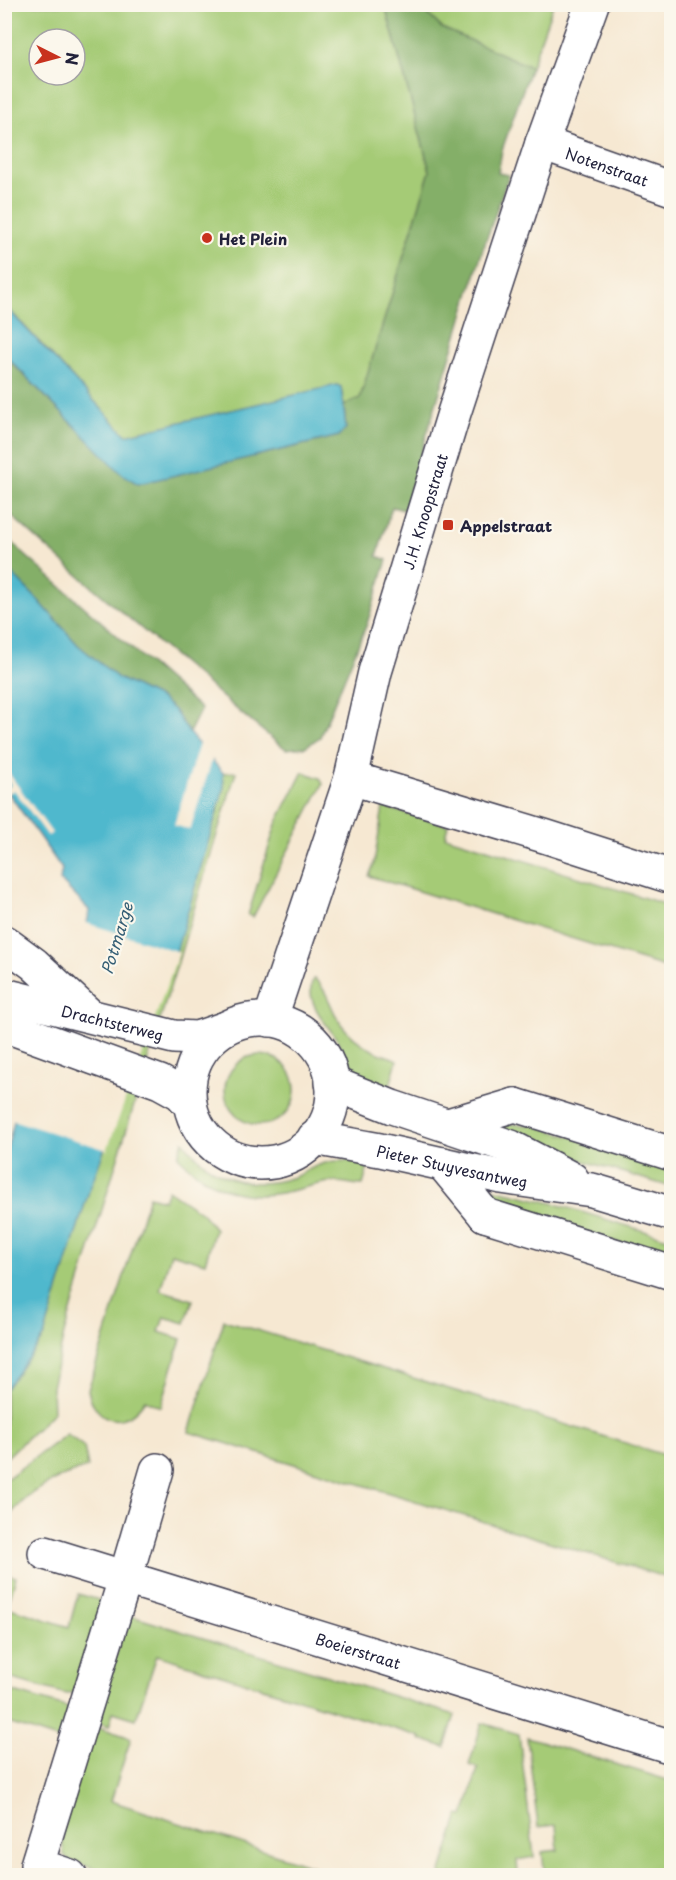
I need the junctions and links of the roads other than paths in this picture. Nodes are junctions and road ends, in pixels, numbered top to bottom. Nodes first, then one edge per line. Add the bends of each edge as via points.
1 (592, 4) edge
2 (542, 143) junction
3 (672, 189) edge
4 (351, 778) junction
5 (672, 877) edge
6 (4, 942) edge
7 (11, 1012) edge
8 (89, 1015) junction
9 (270, 1020) junction
10 (210, 1034) junction
11 (332, 1083) junction
12 (185, 1099) junction
13 (448, 1125) junction
14 (314, 1138) junction
15 (672, 1154) edge
16 (443, 1164) junction
17 (592, 1190) junction
18 (672, 1214) edge
19 (672, 1273) edge
20 (157, 1470) dead end
21 (45, 1553) dead end
22 (126, 1579) junction
23 (672, 1747) edge
24 (70, 1875) edge

1 - 2 street, J.H. Knoopstraat
2 - 3 street, Notenstraat
2 - 4 street, J.H. Knoopstraat via 378,660
4 - 5 street
4 - 9 street, J.H. Knoopstraat
6 - 8 street
7 - 8 street, Drachtsterweg
7 - 12 street, Drachtsterweg via 160,1082
8 - 10 street, Drachtsterweg via 174,1037
9 - 10 street via 243,1021
9 - 11 street via 286,1023 309,1037 325,1058
10 - 12 street via 194,1062
11 - 13 street, Pieter Stuyvesantweg
11 - 14 street via 330,1109
12 - 14 street via 210,1142 227,1155 248,1162 269,1163 290,1157
13 - 15 street via 515,1105
13 - 17 street, Pieter Stuyvesantweg via 511,1147
14 - 16 street, Pieter Stuyvesantweg
16 - 17 street, Pieter Stuyvesantweg via 501,1178
16 - 19 street via 485,1215
17 - 18 street, Pieter Stuyvesantweg
20 - 22 street
21 - 22 street, Boeierstraat
22 - 23 street, Boeierstraat
22 - 24 street via 37,1865

